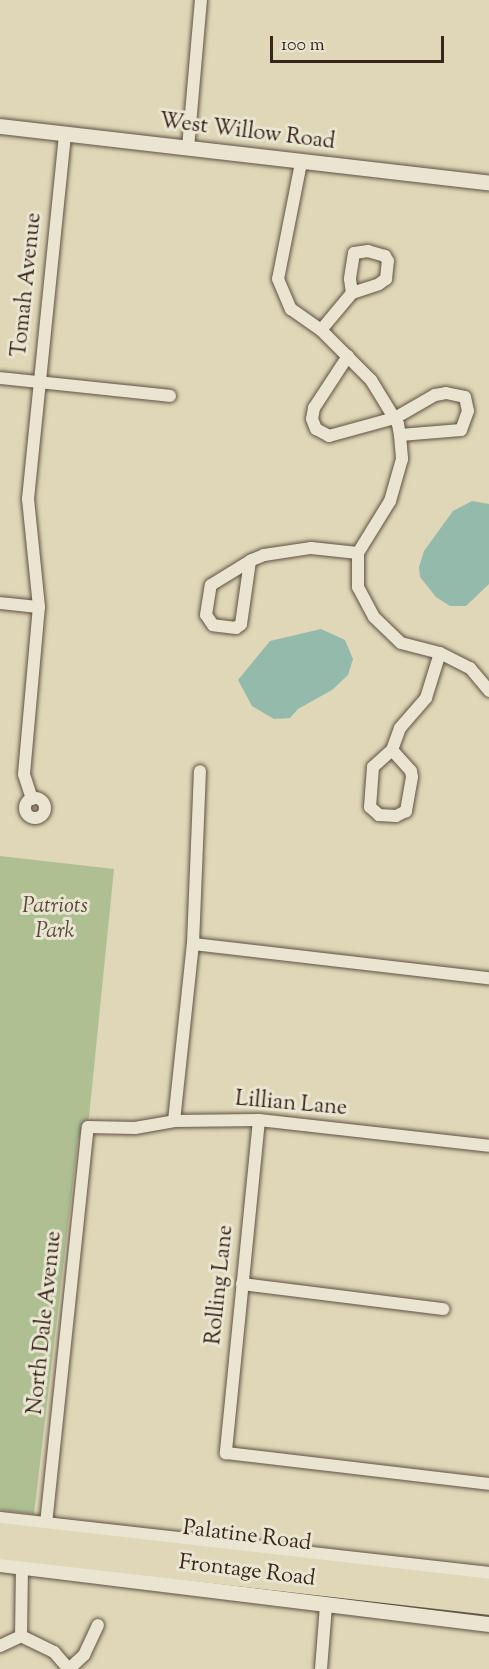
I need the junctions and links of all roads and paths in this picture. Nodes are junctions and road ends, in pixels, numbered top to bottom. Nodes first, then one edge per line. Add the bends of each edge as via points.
1 (201, 0) edge
2 (0, 126) edge
3 (65, 133) junction
4 (188, 148) junction
5 (301, 163) junction
6 (489, 183) edge
7 (352, 293) dead end
8 (321, 330) junction
9 (348, 356) junction
10 (0, 378) edge
11 (39, 382) junction
12 (170, 396) dead end
13 (395, 418) junction
14 (400, 435) junction
15 (358, 553) junction
16 (250, 561) junction
17 (0, 603) edge
18 (39, 607) junction
19 (440, 652) junction
20 (489, 690) edge
21 (392, 750) junction
22 (200, 771) dead end
23 (32, 800) dead end
24 (193, 944) junction
25 (489, 978) edge
26 (259, 1120) junction
27 (174, 1121) junction
28 (88, 1127) joint
29 (489, 1146) edge
30 (242, 1284) junction
31 (443, 1309) dead end
32 (489, 1484) edge
33 (0, 1519) edge
34 (46, 1524) junction
35 (0, 1526) edge
36 (0, 1533) edge
37 (132, 1548) junction
38 (0, 1549) edge
39 (0, 1563) edge
40 (22, 1566) junction
41 (489, 1574) edge
42 (489, 1589) edge
43 (326, 1605) junction
44 (489, 1605) edge
45 (489, 1624) edge
46 (98, 1625) dead end
47 (21, 1636) junction
48 (0, 1646) edge
49 (69, 1669) edge
50 (321, 1669) edge

1 - 4 street
2 - 3 street, West Willow Road
3 - 4 street, West Willow Road
3 - 11 street, Tomah Avenue
4 - 5 street, West Willow Road
5 - 6 street, West Willow Road
5 - 8 street via 278,279 291,309
7 - 8 street
8 - 9 street
9 - 13 street via 371,380
9 - 13 street via 314,408 312,420 316,429 329,436 340,435
10 - 11 street
11 - 12 street
11 - 18 street, Tomah Avenue via 28,499
13 - 14 street
13 - 14 street via 446,393 465,397 468,404 461,430
14 - 15 street via 402,459 390,501
15 - 16 street via 311,548
15 - 19 street via 358,587 374,617 401,643
16 - 16 street via 211,585 206,615 213,625 236,628 241,624
17 - 18 street
18 - 23 street, Tomah Avenue via 24,774
19 - 20 street via 470,668
19 - 21 street via 426,698 400,728
21 - 21 street via 373,767 369,802 373,812 396,816 406,812 412,777
22 - 24 street
24 - 25 street
24 - 27 street
26 - 27 street, Lillian Lane
26 - 29 street, Lillian Lane
26 - 30 street, Rolling Lane
27 - 28 street, Lillian Lane via 135,1128
28 - 34 street, North Dale Avenue
30 - 31 street
30 - 32 street, Rolling Lane via 226,1453
33 - 34 street, Frontage Road
34 - 41 street, Frontage Road
35 - 37 highway
36 - 37 highway, Palatine Road
37 - 42 highway, Palatine Road
38 - 44 highway, Palatine Road
39 - 40 street, Frontage Road
40 - 43 street, Frontage Road
40 - 47 street
43 - 45 street, Frontage Road
43 - 50 street
46 - 49 street via 84,1655
47 - 48 street
47 - 49 street via 54,1652

